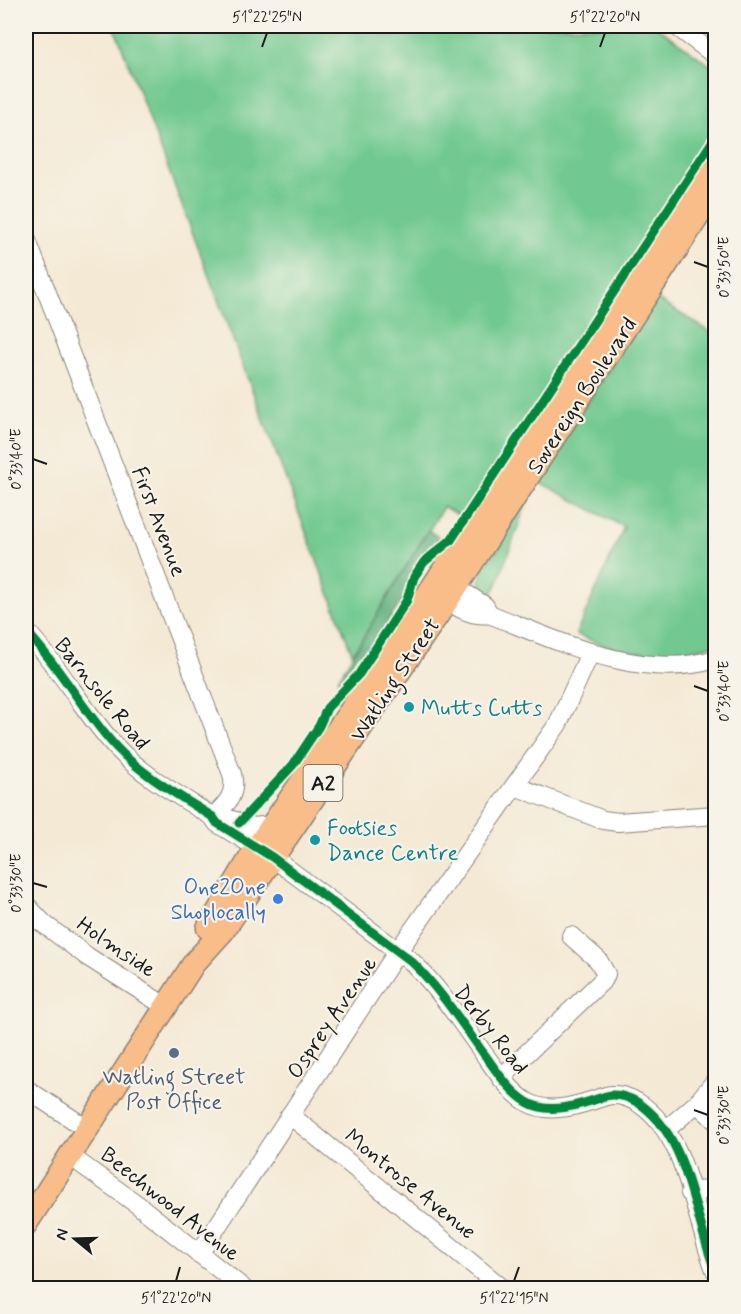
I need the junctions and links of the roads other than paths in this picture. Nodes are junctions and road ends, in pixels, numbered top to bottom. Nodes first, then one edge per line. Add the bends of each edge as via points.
1 (676, 26) edge
2 (716, 56) edge
3 (716, 153) edge
4 (716, 189) edge
5 (26, 238) edge
6 (443, 588) junction
7 (26, 631) edge
8 (591, 651) junction
9 (716, 658) edge
10 (515, 786) junction
11 (716, 815) edge
12 (213, 817) junction
13 (272, 825) junction
14 (265, 852) junction
15 (26, 905) edge
16 (26, 913) edge
17 (44, 924) junction
18 (571, 936) dead end
19 (398, 951) junction
20 (165, 1006) junction
21 (501, 1078) junction
22 (716, 1080) edge
23 (26, 1089) edge
24 (696, 1103) junction
25 (290, 1115) junction
26 (716, 1121) edge
27 (86, 1128) junction
28 (667, 1129) junction
29 (70, 1156) junction
30 (716, 1183) edge
31 (690, 1193) junction
32 (26, 1224) edge
33 (199, 1254) junction
34 (716, 1272) edge
35 (243, 1288) edge
36 (502, 1288) edge

1 - 2 street
3 - 6 main road, Sovereign Boulevard / A2
4 - 6 main road, Sovereign Boulevard / A2
5 - 12 street, First Avenue via 232,774 233,789 228,803
6 - 8 street via 485,606 489,614
6 - 13 main road, Watling Street / A2
6 - 14 main road, Watling Street / A2
7 - 12 street, Barnsole Road via 122,753
8 - 9 street via 662,667
8 - 10 street, Osprey Avenue via 558,724
10 - 11 street via 618,822
10 - 19 street, Osprey Avenue
12 - 13 street, Barnsole Road via 220,815 251,826
12 - 14 street, Barnsole Road
13 - 14 main road, Watling Street / A2
14 - 19 street, Derby Road
14 - 20 main road, Watling Street / A2 via 210,923 194,963
15 - 17 street, Holmside
16 - 17 street, Holmside
17 - 20 street, Holmside
18 - 21 street via 598,960 606,974 604,979
19 - 21 street, Derby Road via 426,976
19 - 25 street, Osprey Avenue
20 - 27 main road, Watling Street / A2
21 - 28 street, Derby Road via 527,1102 546,1107 577,1106 610,1095 628,1096 651,1111
22 - 24 street
23 - 27 street
24 - 26 street
24 - 28 street
25 - 33 street, Osprey Avenue
25 - 36 street, Montrose Avenue
27 - 29 main road, Watling Street / A2
28 - 31 street, Derby Road
29 - 32 main road, Watling Street / A2
29 - 33 street, Beechwood Avenue
30 - 31 street
31 - 34 street, Derby Road
33 - 35 street, Beechwood Avenue

